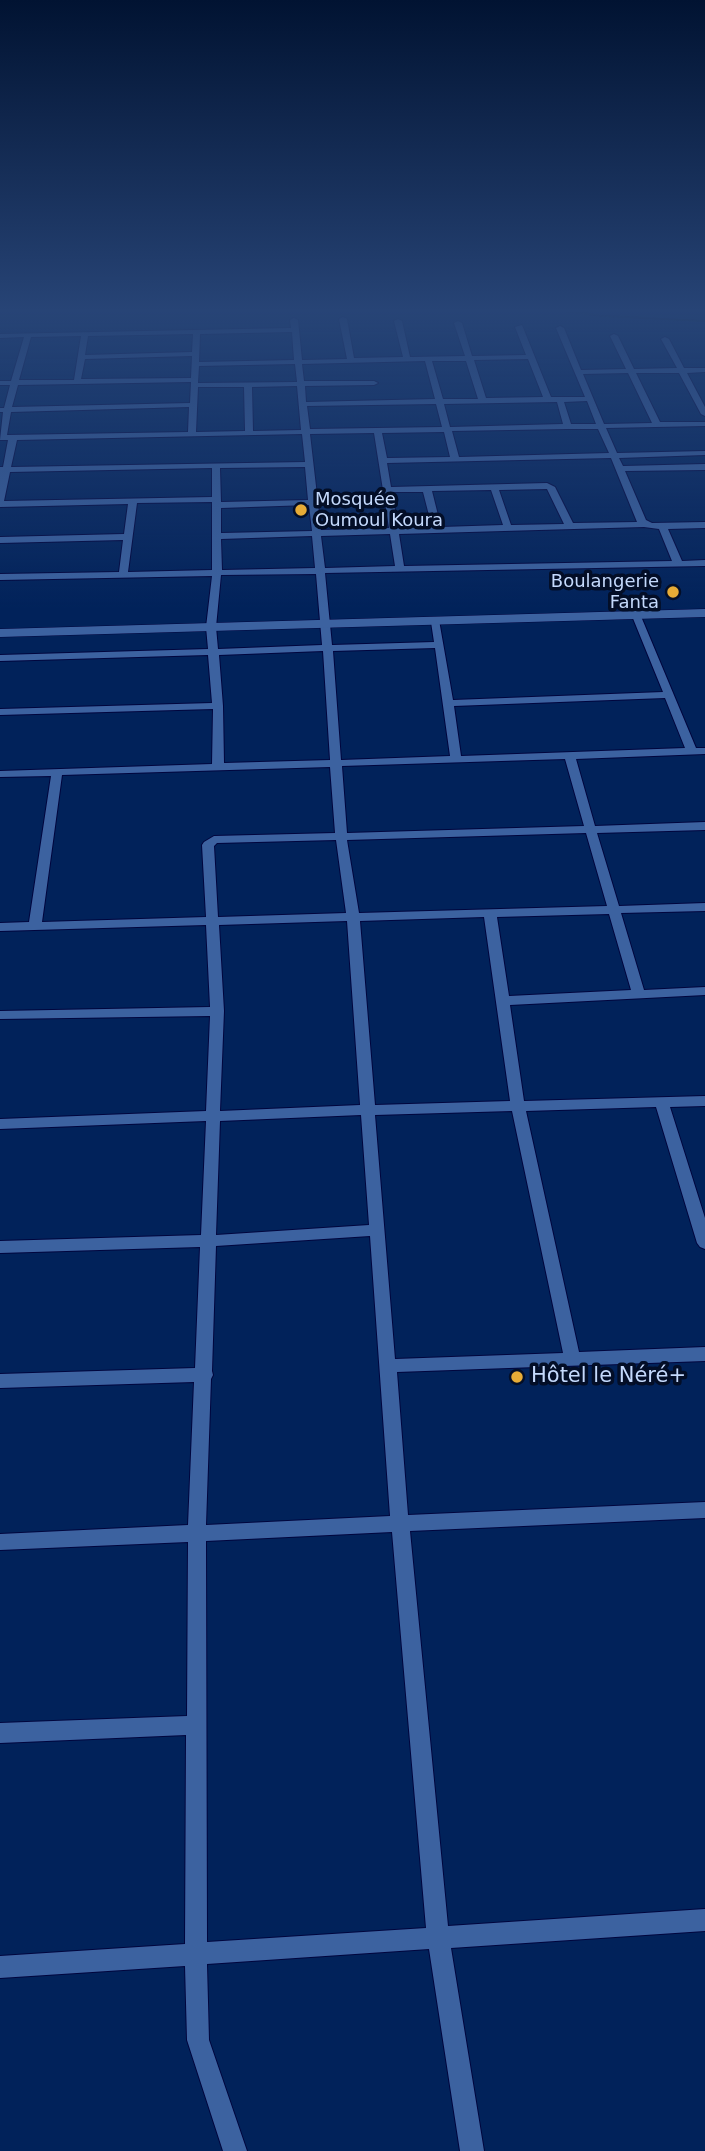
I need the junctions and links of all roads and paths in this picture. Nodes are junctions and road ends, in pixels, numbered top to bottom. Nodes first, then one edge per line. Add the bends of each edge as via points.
1 (65, 408) edge
2 (193, 408) edge
3 (248, 408) edge
4 (303, 408) edge
5 (441, 408) edge
6 (562, 408) edge
7 (594, 408) edge
8 (649, 408) edge
9 (4, 410) edge
10 (705, 424) edge
11 (657, 425) junction
12 (602, 426) junction
13 (568, 427) junction
14 (447, 429) junction
15 (377, 430) junction
16 (306, 431) junction
17 (249, 433) junction
18 (192, 434) junction
19 (5, 438) edge
20 (705, 453) edge
21 (615, 455) junction
22 (454, 460) junction
23 (384, 461) junction
24 (309, 464) junction
25 (216, 466) junction
26 (705, 467) edge
27 (621, 469) junction
28 (3, 470) edge
29 (494, 487) junction
30 (427, 489) junction
31 (388, 490) junction
32 (133, 501) junction
33 (217, 502) junction
34 (313, 502) junction
35 (0, 503) edge
36 (645, 524) junction
37 (705, 525) edge
38 (570, 526) junction
39 (662, 526) junction
40 (508, 528) junction
41 (437, 530) junction
42 (395, 531) junction
43 (316, 534) junction
44 (217, 536) junction
45 (127, 537) junction
46 (0, 540) edge
47 (705, 563) edge
48 (678, 564) junction
49 (400, 569) junction
50 (320, 571) junction
51 (218, 573) junction
52 (122, 575) junction
53 (0, 577) edge
54 (705, 613) edge
55 (637, 616) junction
56 (436, 622) junction
57 (326, 625) junction
58 (211, 627) junction
59 (0, 634) edge
60 (439, 645) junction
61 (328, 647) junction
62 (212, 650) junction
63 (0, 658) edge
64 (669, 695) junction
65 (448, 703) junction
66 (218, 706) junction
67 (0, 712) edge
68 (705, 751) edge
69 (692, 752) junction
70 (569, 755) junction
71 (456, 758) junction
72 (335, 762) junction
73 (218, 765) junction
74 (57, 772) junction
75 (0, 774) edge
76 (705, 826) edge
77 (592, 829) junction
78 (341, 837) junction
79 (705, 907) edge
80 (613, 910) junction
81 (490, 914) junction
82 (353, 917) junction
83 (213, 921) junction
84 (35, 926) junction
85 (0, 927) edge
86 (705, 991) edge
87 (638, 993) junction
88 (504, 1001) junction
89 (217, 1011) junction
90 (0, 1015) edge
91 (705, 1101) edge
92 (662, 1103) junction
93 (518, 1108) junction
94 (369, 1110) junction
95 (212, 1116) junction
96 (0, 1124) edge
97 (376, 1230) junction
98 (209, 1241) junction
99 (705, 1243) edge
100 (0, 1247) edge
101 (705, 1354) edge
102 (572, 1358) junction
103 (387, 1366) junction
104 (205, 1375) junction
105 (0, 1381) edge
106 (705, 1510) edge
107 (400, 1525) junction
108 (197, 1532) junction
109 (0, 1542) edge
110 (195, 1725) junction
111 (0, 1733) edge
112 (705, 1920) edge
113 (438, 1937) junction
114 (196, 1952) junction
115 (0, 1967) edge
116 (235, 2151) edge
117 (472, 2151) edge

1 - 9 street
2 - 18 street
3 - 17 street
4 - 16 street
5 - 14 street
6 - 13 street
7 - 12 street
8 - 11 street
9 - 19 street
10 - 11 street
11 - 12 street
12 - 13 street
12 - 21 street
13 - 14 street
14 - 15 street
14 - 22 street
15 - 16 street
15 - 23 street
16 - 17 street
16 - 24 street
17 - 18 street
18 - 19 street
19 - 28 street
20 - 21 street
21 - 22 street
21 - 27 street
22 - 23 street
23 - 31 street
24 - 25 street
24 - 34 street
25 - 28 street
25 - 33 street
26 - 27 street
27 - 36 street
28 - 35 street
29 - 30 street
29 - 38 street via 551,488
29 - 40 street
30 - 31 street
30 - 41 street
31 - 42 street
32 - 33 street
32 - 35 street
32 - 45 street
33 - 34 street
33 - 44 street
34 - 43 street
36 - 38 street
36 - 39 street
37 - 39 street
38 - 40 street
39 - 48 street
40 - 41 street
41 - 42 street
42 - 43 street
42 - 49 street
43 - 44 street
43 - 50 street
44 - 51 street
45 - 46 street
45 - 52 street
47 - 48 street
48 - 49 street
49 - 50 street
50 - 51 street
50 - 57 street
51 - 52 street
51 - 58 street
52 - 53 street
54 - 55 street
55 - 56 street
55 - 64 street
56 - 57 street
56 - 60 street
57 - 58 street
57 - 61 street
58 - 59 street
58 - 62 street
60 - 61 street
60 - 65 street
61 - 62 street
61 - 72 street
62 - 63 street
62 - 66 street
64 - 65 street
64 - 69 street
65 - 71 street
66 - 67 street
66 - 73 street
68 - 69 street
69 - 70 street
70 - 71 street
70 - 77 street
71 - 72 street
72 - 73 street
72 - 78 street
73 - 74 street
74 - 75 street
74 - 84 street
76 - 77 street
77 - 78 street
77 - 80 street
78 - 82 street
78 - 83 street via 214,840 208,845
79 - 80 street
80 - 81 street
80 - 87 street
81 - 82 street
81 - 88 street
82 - 83 street
82 - 94 street
83 - 84 street
83 - 89 street
84 - 85 street
86 - 87 street
87 - 88 street
88 - 93 street
89 - 90 street
89 - 95 street
91 - 92 street
92 - 93 street
92 - 99 street
93 - 94 street
93 - 102 street
94 - 95 street
94 - 97 street
95 - 96 street
95 - 98 street
97 - 98 street
97 - 103 street
98 - 100 street
98 - 104 street
101 - 102 street
102 - 103 street
103 - 107 street
104 - 105 street
104 - 108 street
106 - 107 street
107 - 108 street
107 - 113 street
108 - 109 street
108 - 110 street
110 - 111 street
110 - 114 street
112 - 113 street
113 - 114 street
113 - 117 street
114 - 115 street
114 - 116 street via 198,2040

